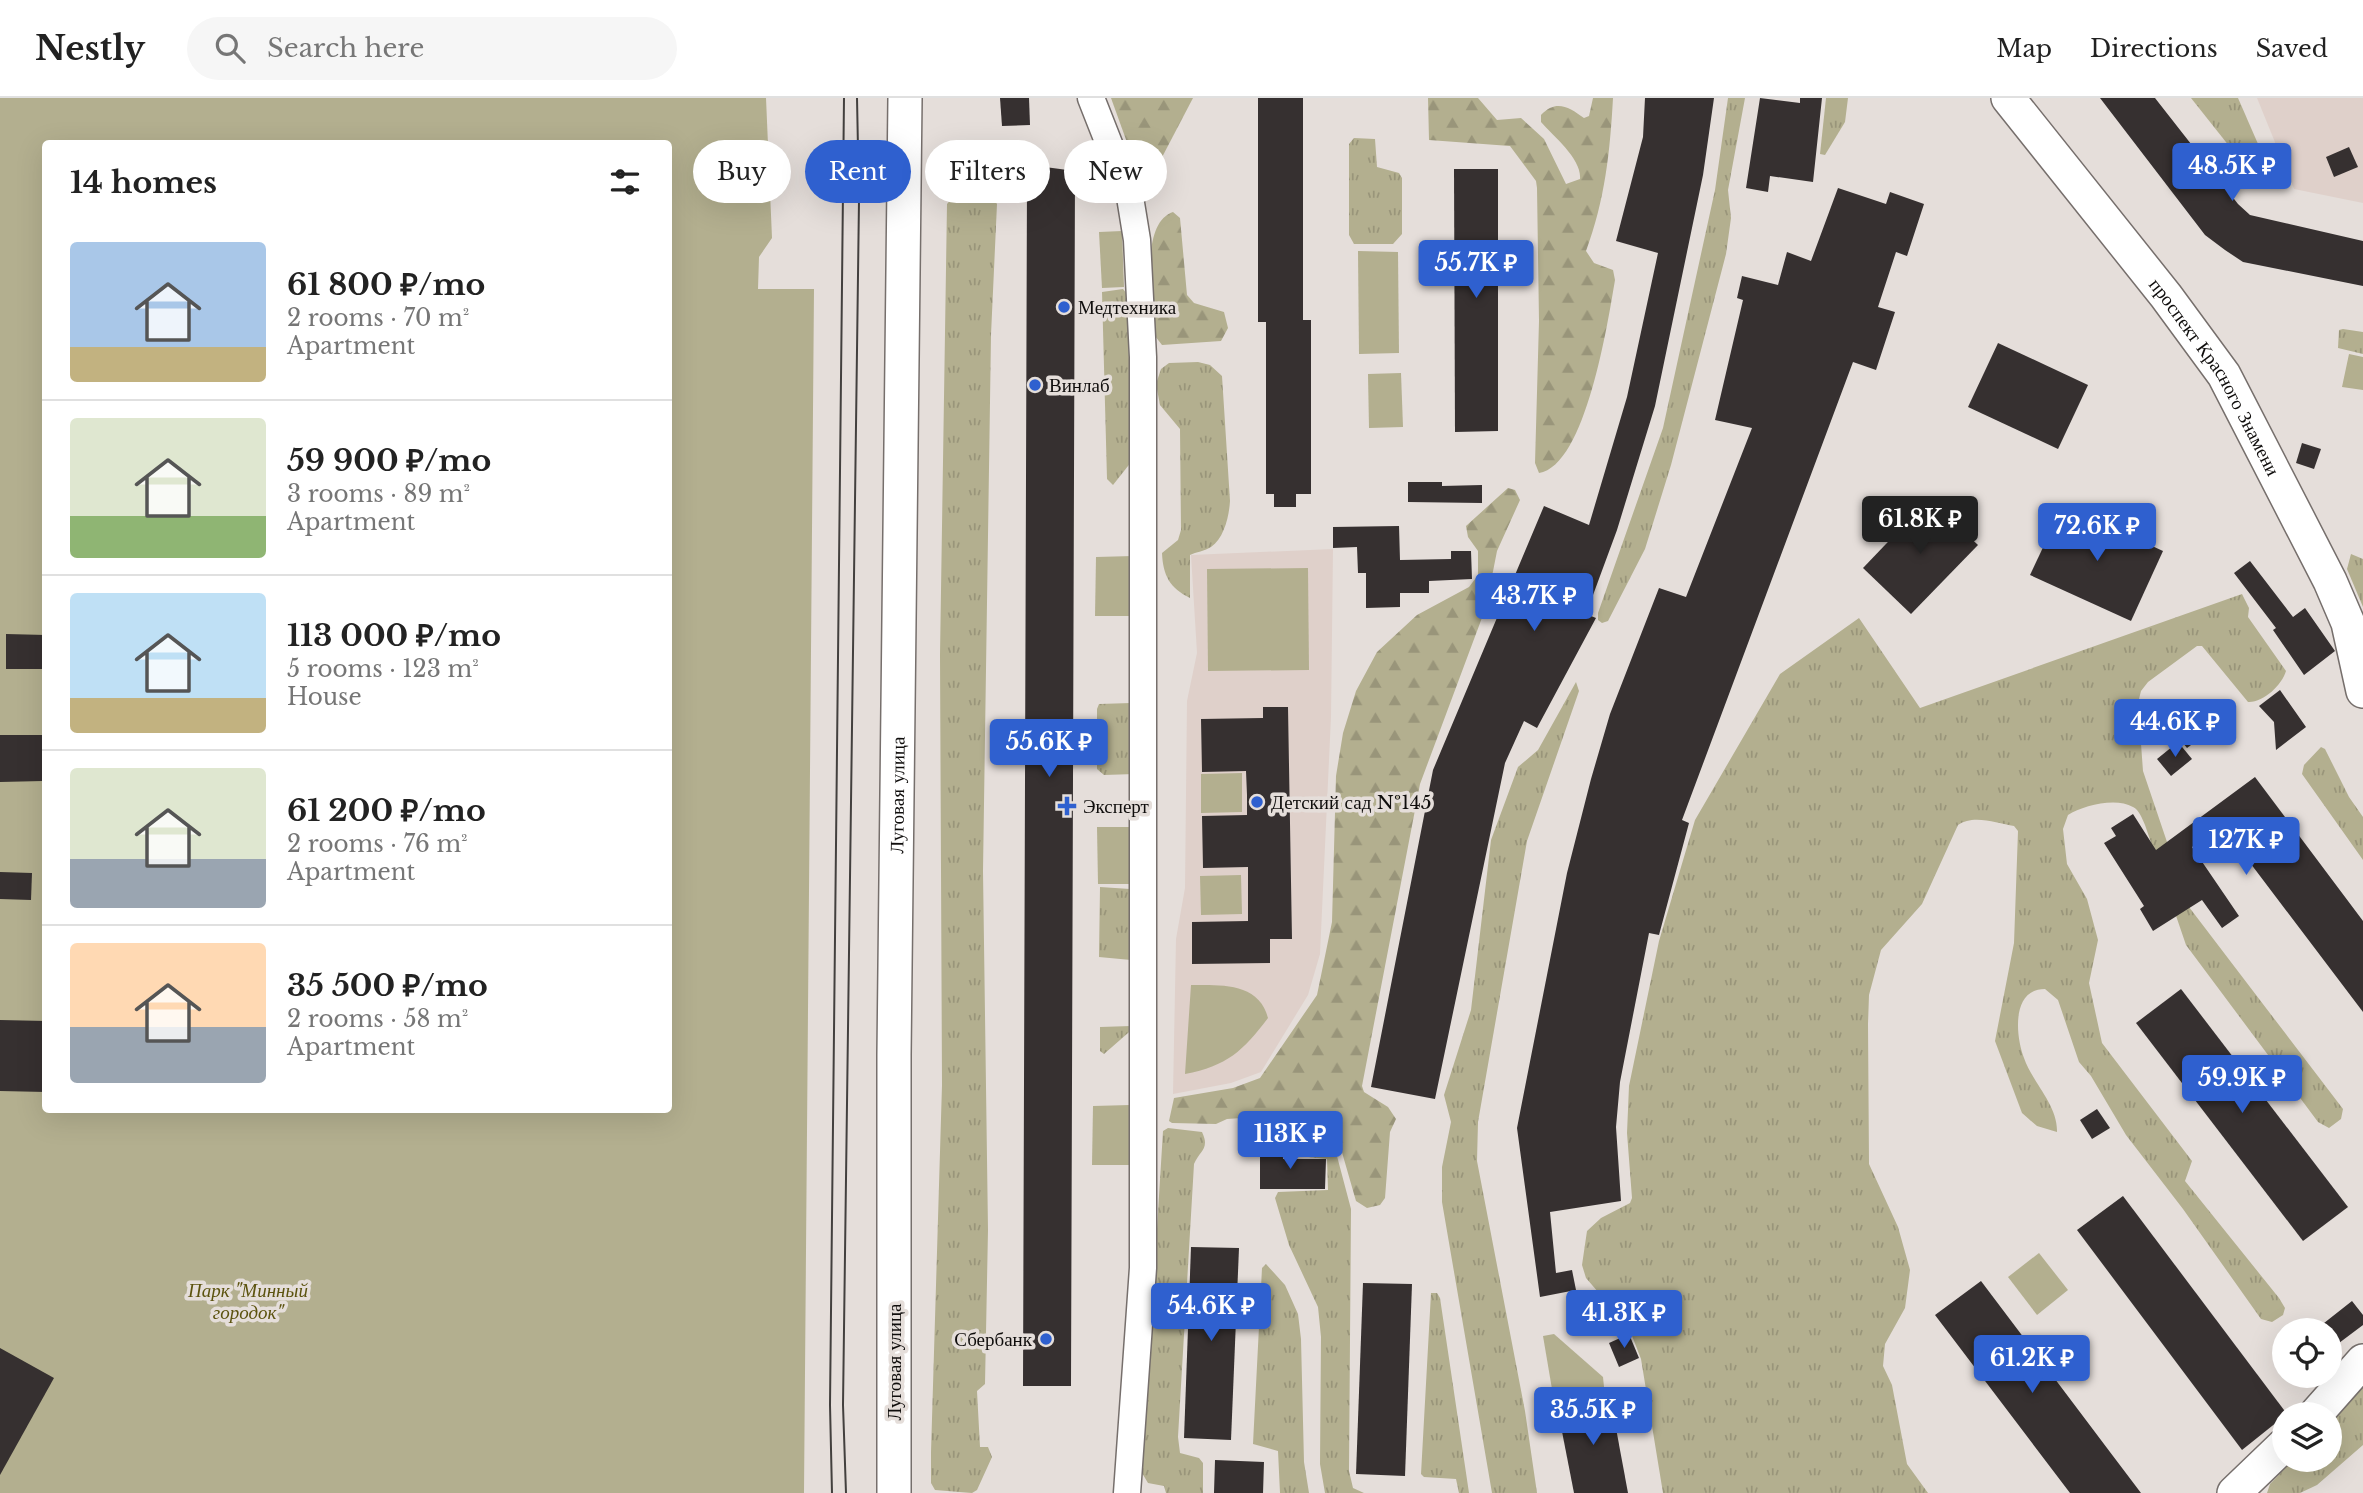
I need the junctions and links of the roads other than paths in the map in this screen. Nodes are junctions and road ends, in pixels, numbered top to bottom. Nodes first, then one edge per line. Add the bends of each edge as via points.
1 (905, 98) edge
2 (1091, 98) edge
3 (2008, 98) edge
4 (2363, 691) edge
5 (2363, 1361) edge
6 (2327, 1402) edge
7 (2272, 1457) edge
8 (894, 1493) edge
9 (1127, 1493) edge
10 (2234, 1493) edge

1 - 8 main road, Луговая улица
2 - 9 street via 1130,197 1143,357 1143,1268
3 - 4 main road, проспект Красного Знамени via 2224,375 2335,591 2348,623
5 - 6 main road
7 - 10 main road

